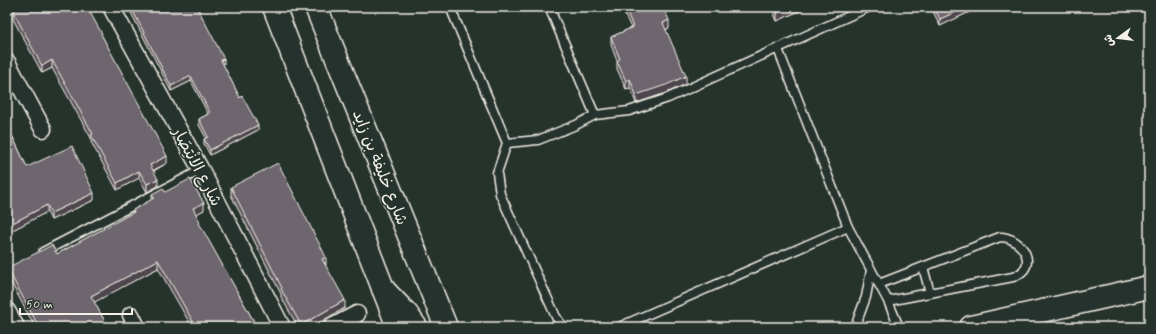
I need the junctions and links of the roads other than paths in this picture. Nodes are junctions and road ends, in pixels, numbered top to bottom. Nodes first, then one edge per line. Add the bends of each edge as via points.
1 (111, 7) edge
2 (274, 7) edge
3 (316, 7) edge
4 (450, 7) edge
5 (549, 7) edge
6 (869, 7) edge
7 (778, 48) junction
8 (7, 62) edge
9 (595, 115) junction
10 (43, 129) dead end
11 (507, 143) junction
12 (201, 170) junction
13 (848, 227) junction
14 (35, 256) edge
15 (924, 267) junction
16 (871, 270) junction
17 (879, 284) junction
18 (1149, 287) edge
19 (383, 289) junction
20 (930, 293) junction
21 (888, 301) junction
22 (7, 311) edge
23 (357, 314) dead end
24 (16, 327) edge
25 (282, 327) edge
26 (332, 327) edge
27 (398, 327) edge
28 (416, 327) edge
29 (446, 327) edge
30 (563, 327) edge
31 (619, 327) edge
32 (855, 327) edge
33 (899, 327) edge
34 (971, 327) edge

1 - 12 street, شارع الانْتِصَار
2 - 19 main road
3 - 29 main road, شارع خليفة بن زايد
4 - 11 lane
5 - 9 lane
6 - 7 lane
7 - 9 lane via 668,98 629,111
7 - 13 lane
8 - 10 street
9 - 11 lane via 538,140
11 - 30 lane via 497,173 500,194 556,317
12 - 14 lane
12 - 25 street, شارع الانْتِصَار
13 - 16 lane
13 - 31 lane
15 - 17 lane
15 - 20 lane
15 - 20 lane via 1000,237 1015,242 1026,252 1028,260 1021,274 1013,277
16 - 17 lane
16 - 32 lane via 866,297
17 - 21 lane
18 - 34 main road
19 - 27 main road
19 - 28 main road
20 - 21 lane
21 - 33 lane
22 - 24 street
23 - 26 street

